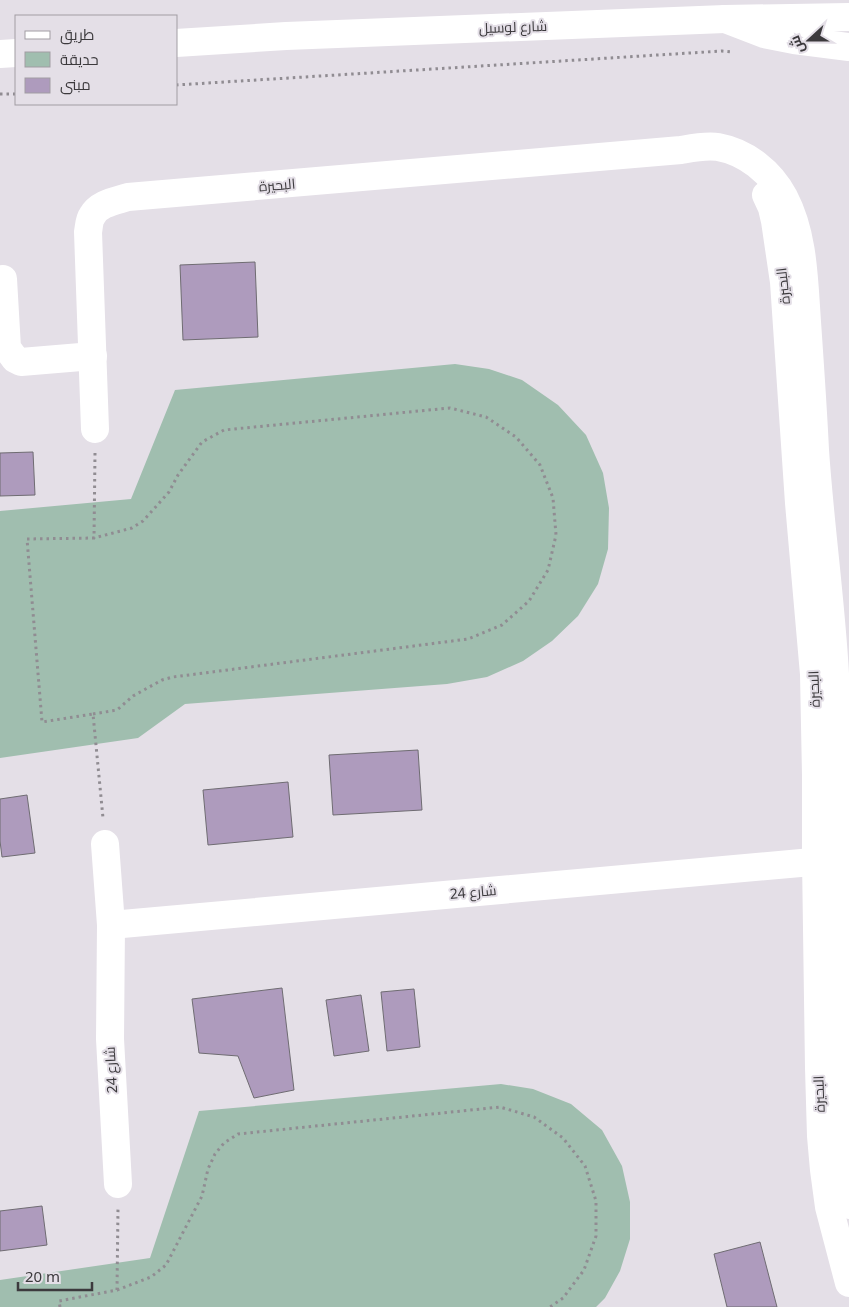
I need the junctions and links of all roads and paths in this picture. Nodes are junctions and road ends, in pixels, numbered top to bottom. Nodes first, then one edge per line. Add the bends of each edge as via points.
1 (849, 17) edge
2 (725, 19) junction
3 (178, 43) edge
4 (849, 47) edge
5 (15, 53) edge
6 (741, 53) dead end
7 (0, 54) edge
8 (178, 85) edge
9 (0, 94) edge
10 (15, 94) edge
11 (2, 279) dead end
12 (93, 356) junction
13 (95, 429) joint
14 (94, 538) junction
15 (92, 714) junction
16 (105, 844) joint
17 (826, 860) junction
18 (111, 925) junction
19 (118, 1184) joint
20 (840, 1190) edge
21 (849, 1283) edge
22 (117, 1290) junction
23 (60, 1307) edge
24 (550, 1307) edge

1 - 2 street, شارع لوسيل
2 - 3 street, شارع لوسيل
2 - 4 street via 764,34
5 - 7 street
6 - 8 path via 722,50
9 - 10 path
11 - 12 street via 7,348 15,359 21,362
12 - 13 street, البحيرة
12 - 17 street, البحيرة via 88,232 91,216 109,202 128,197 700,147 732,151 764,170 776,183 791,212 798,233 804,279 818,501 834,673 837,775
13 - 14 path
14 - 15 path via 28,539 42,722
14 - 15 path via 132,528 143,521 169,492 202,442 224,430 450,408 486,417 516,437 540,465 553,498 556,535 548,570 529,601 502,625 468,639 173,676 133,696 117,710
15 - 16 path
16 - 18 street, شارع 24
17 - 18 street, شارع 24
17 - 20 street, البحيرة via 819,1068 821,1136
18 - 19 street, شارع 24 via 110,1038
19 - 22 path
20 - 21 street, البحيرة via 829,1207
22 - 23 path via 59,1302
22 - 24 path via 151,1277 166,1265 202,1196 208,1169 216,1154 224,1143 238,1134 500,1107 534,1117 564,1138 585,1166 596,1201 596,1236 584,1270 563,1298

